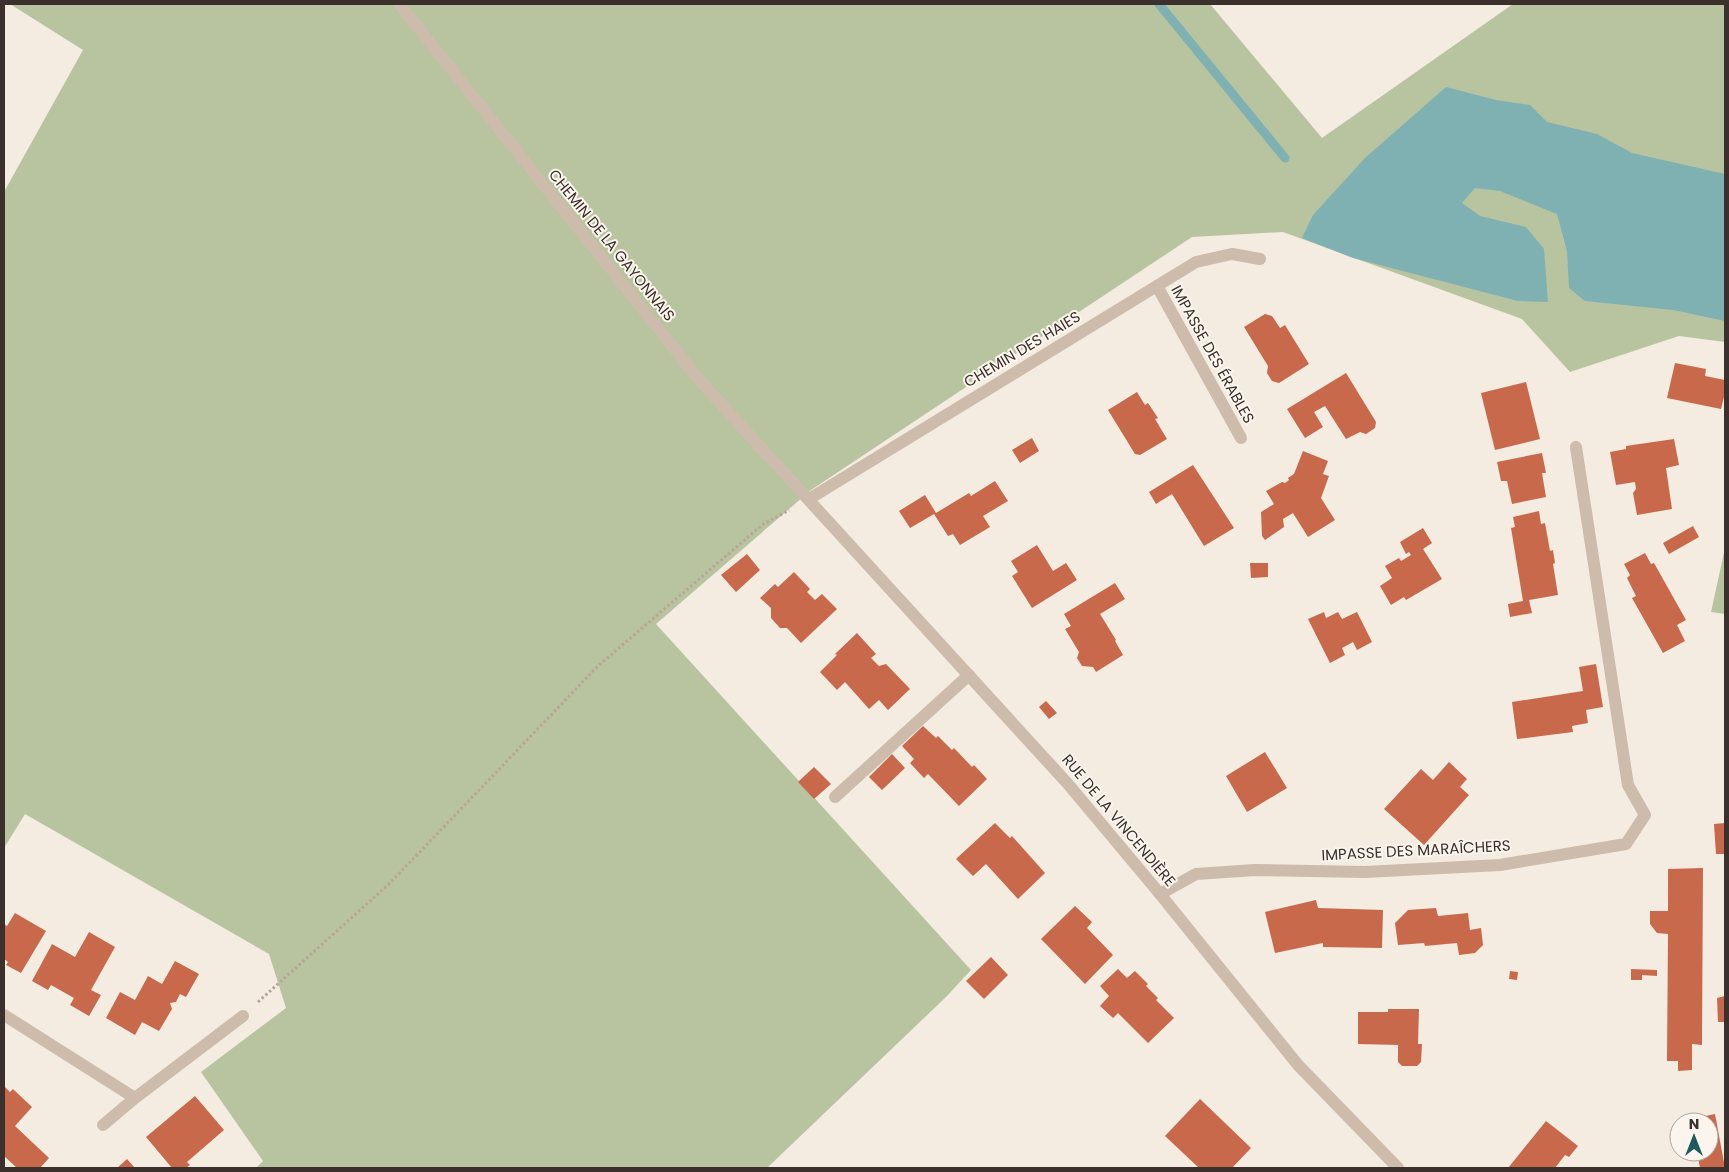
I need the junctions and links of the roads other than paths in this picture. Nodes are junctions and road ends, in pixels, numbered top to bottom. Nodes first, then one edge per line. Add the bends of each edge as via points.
1 (399, 4) edge
2 (1260, 259) dead end
3 (1157, 286) junction
4 (1241, 438) dead end
5 (1576, 447) dead end
6 (808, 498) junction
7 (969, 675) junction
8 (835, 797) dead end
9 (1160, 894) junction
10 (4, 1015) edge
11 (243, 1016) road end
12 (135, 1098) junction
13 (103, 1125) dead end
14 (1398, 1168) edge

1 - 6 street, CHEMIN DE LA GAYONNAIS via 701,382
2 - 3 street, CHEMIN DES HAIES via 1232,254 1196,262
3 - 4 street, IMPASSE DES ÉRABLES
3 - 6 street, CHEMIN DES HAIES
5 - 9 street, IMPASSE DES MARAÎCHERS via 1628,785 1645,815 1626,844 1500,865 1365,872 1255,870 1196,874
6 - 7 street, RUE DE LA VINCENDIÈRE
7 - 8 street
7 - 9 street, RUE DE LA VINCENDIÈRE via 1068,784
9 - 14 street, RUE DE LA VINCENDIÈRE via 1298,1065
10 - 12 street
11 - 12 street
12 - 13 street

